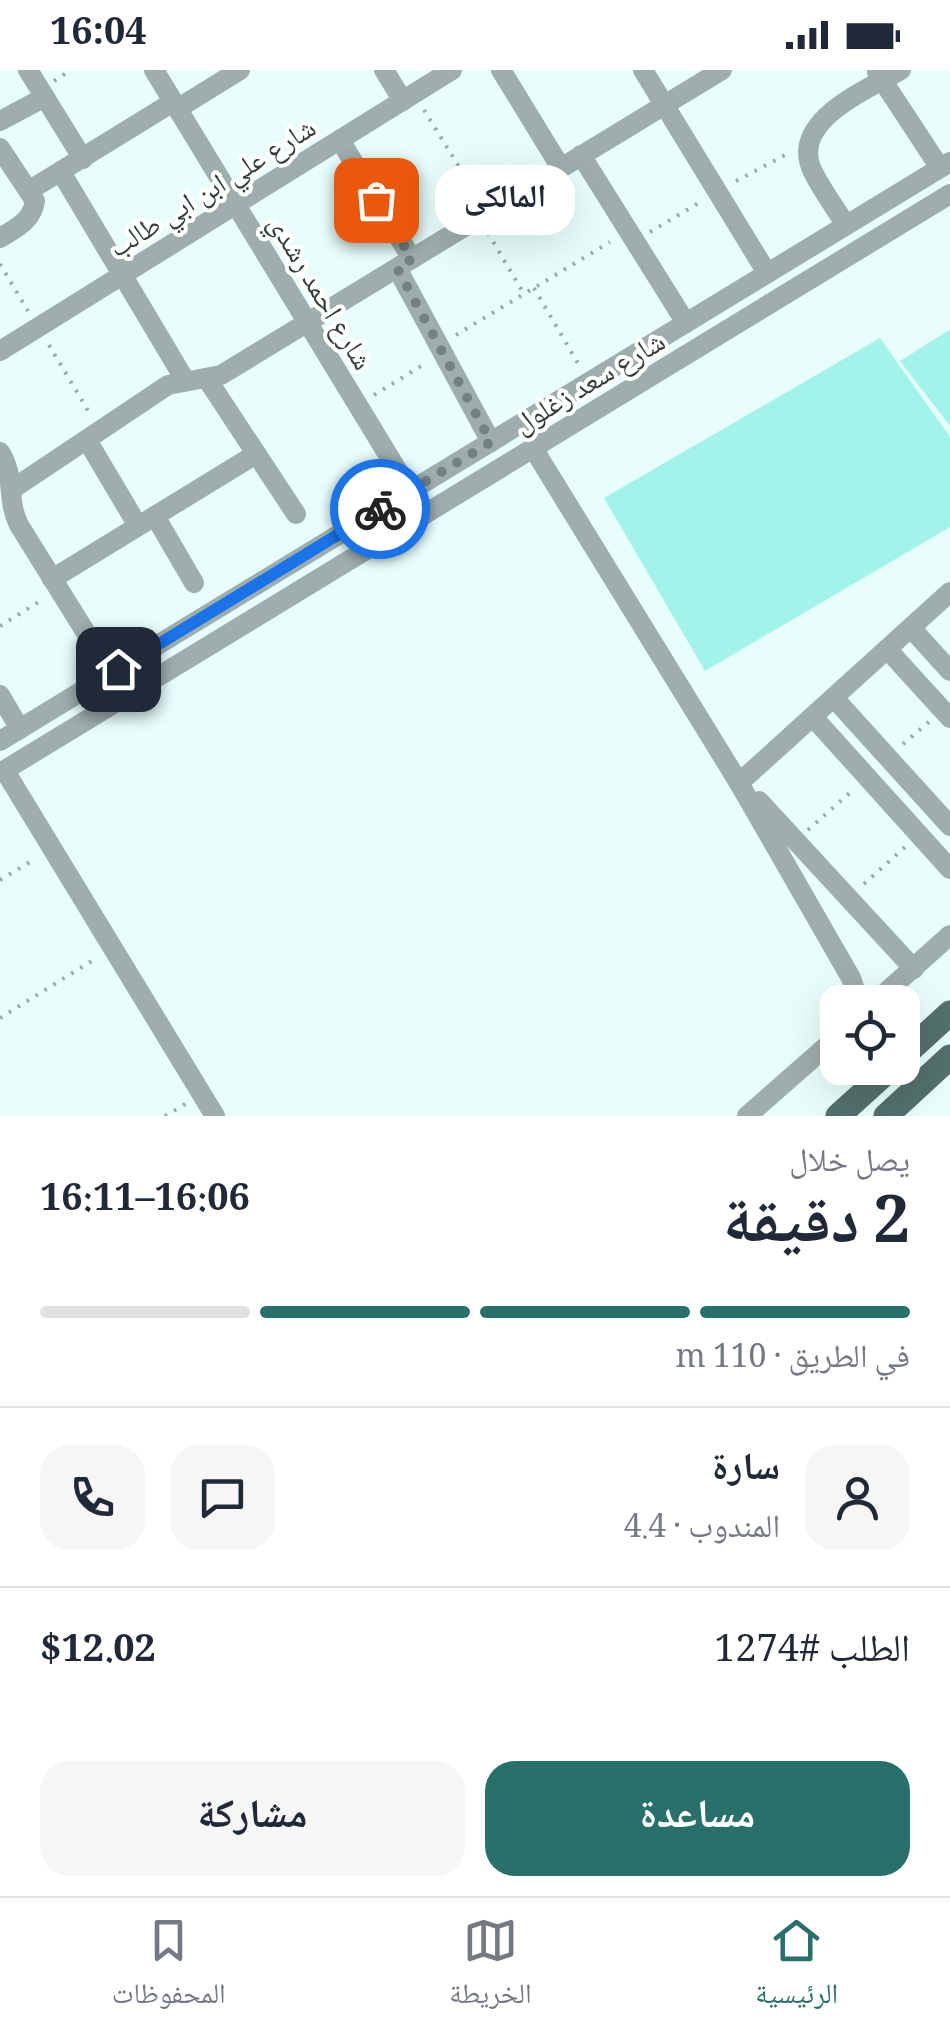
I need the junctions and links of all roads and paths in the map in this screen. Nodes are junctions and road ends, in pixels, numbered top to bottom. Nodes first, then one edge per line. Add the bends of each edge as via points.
1 (28, 70) edge
2 (154, 70) edge
3 (240, 70) edge
4 (384, 70) edge
5 (452, 70) edge
6 (501, 70) edge
7 (643, 70) edge
8 (722, 70) edge
9 (886, 74) edge
10 (45, 97) junction
11 (408, 98) junction
12 (175, 105) junction
13 (664, 105) junction
14 (0, 121) edge
15 (340, 140) junction
16 (0, 148) edge
17 (582, 155) junction
18 (83, 159) junction
19 (945, 165) edge
20 (561, 168) junction
21 (61, 172) junction
22 (30, 190) junction
23 (950, 194) edge
24 (236, 206) junction
25 (483, 215) junction
26 (846, 225) junction
27 (629, 231) junction
28 (0, 238) edge
29 (404, 263) junction
30 (0, 264) edge
31 (767, 274) junction
32 (122, 275) junction
33 (534, 288) junction
34 (524, 294) junction
35 (307, 322) junction
36 (686, 323) junction
37 (38, 327) junction
38 (441, 349) junction
39 (0, 351) edge
40 (207, 379) junction
41 (185, 380) junction
42 (589, 382) junction
43 (358, 405) junction
44 (94, 435) junction
45 (491, 442) junction
46 (533, 448) junction
47 (0, 452) edge
48 (256, 454) junction
49 (410, 491) junction
50 (8, 503) edge
51 (296, 514) dead end
52 (146, 521) junction
53 (194, 583) dead end
54 (55, 584) junction
55 (950, 592) edge
56 (0, 626) edge
57 (911, 628) junction
58 (96, 649) dead end
59 (888, 649) junction
60 (950, 671) edge
61 (0, 695) edge
62 (834, 698) junction
63 (946, 714) edge
64 (813, 717) junction
65 (20, 729) junction
66 (0, 741) edge
67 (889, 758) junction
68 (2, 772) edge
69 (867, 777) junction
70 (739, 783) junction
71 (950, 826) edge
72 (919, 834) junction
73 (797, 840) junction
74 (52, 848) junction
75 (950, 869) edge
76 (0, 880) edge
77 (849, 897) junction
78 (950, 935) edge
79 (113, 948) junction
80 (914, 969) junction
81 (853, 985) edge
82 (896, 985) edge
83 (950, 1013) edge
84 (0, 1018) edge
85 (920, 1040) edge
86 (820, 1052) edge
87 (950, 1058) edge
88 (872, 1085) edge
89 (216, 1116) edge
90 (747, 1116) edge
91 (838, 1116) edge
92 (886, 1116) edge

1 - 10 street
2 - 12 street, شارع احمد رشدي
3 - 12 street
4 - 11 street
5 - 11 street, شارع علي ابن ابي طالب
6 - 20 street
7 - 13 street
8 - 13 street
9 - 19 street
9 - 26 street via 829,114 808,148 810,168
10 - 14 street
10 - 18 street
11 - 15 street, شارع علي ابن ابي طالب
11 - 25 path
12 - 18 street
12 - 24 street, شارع احمد رشدي
13 - 17 street
13 - 31 street
15 - 24 street, شارع علي ابن ابي طالب
15 - 29 street
16 - 22 street
17 - 20 street
17 - 27 street
18 - 21 street
19 - 26 street, شارع سعد زغلول
20 - 25 street
21 - 22 street
21 - 32 street
22 - 28 street via 33,212
23 - 46 street, شارع سعد زغلول
24 - 32 street, شارع علي ابن ابي طالب
24 - 35 street, شارع احمد رشدي
25 - 29 street
25 - 34 path
26 - 31 street, شارع سعد زغلول
27 - 33 path
27 - 36 street
29 - 35 street
29 - 38 street
30 - 37 path
31 - 36 street, شارع سعد زغلول
32 - 37 street, شارع علي ابن ابي طالب
32 - 41 street
33 - 34 path
33 - 42 path
34 - 38 path
35 - 40 street
35 - 43 street, شارع احمد رشدي
36 - 42 street, شارع سعد زغلول
37 - 39 street, شارع علي ابن ابي طالب
37 - 44 path
38 - 43 path
38 - 45 street
40 - 41 street
40 - 48 street
41 - 44 street
42 - 45 street, شارع سعد زغلول
43 - 49 street, شارع احمد رشدي
44 - 50 street
44 - 52 street
45 - 49 street, شارع سعد زغلول
46 - 68 street, شارع سعد زغلول
46 - 70 street
47 - 50 street via 10,468
48 - 51 street
48 - 52 street
49 - 65 street, شارع سعد زغلول
50 - 54 street
52 - 53 street
52 - 54 street
54 - 56 path
54 - 58 street
55 - 57 street
57 - 59 street
57 - 60 street
59 - 62 street
59 - 63 street
61 - 65 street
62 - 64 street
62 - 67 street
63 - 67 path
64 - 69 street
64 - 70 street
65 - 66 street, شارع سعد زغلول
67 - 71 street
68 - 74 street
69 - 72 street
69 - 73 path
70 - 73 street
70 - 81 street
72 - 75 street
72 - 77 path
73 - 77 street
74 - 76 path
74 - 79 street
77 - 80 street
78 - 80 street
79 - 84 path
79 - 89 street
80 - 82 street
83 - 85 main road
86 - 90 street
87 - 92 main road
88 - 91 main road

